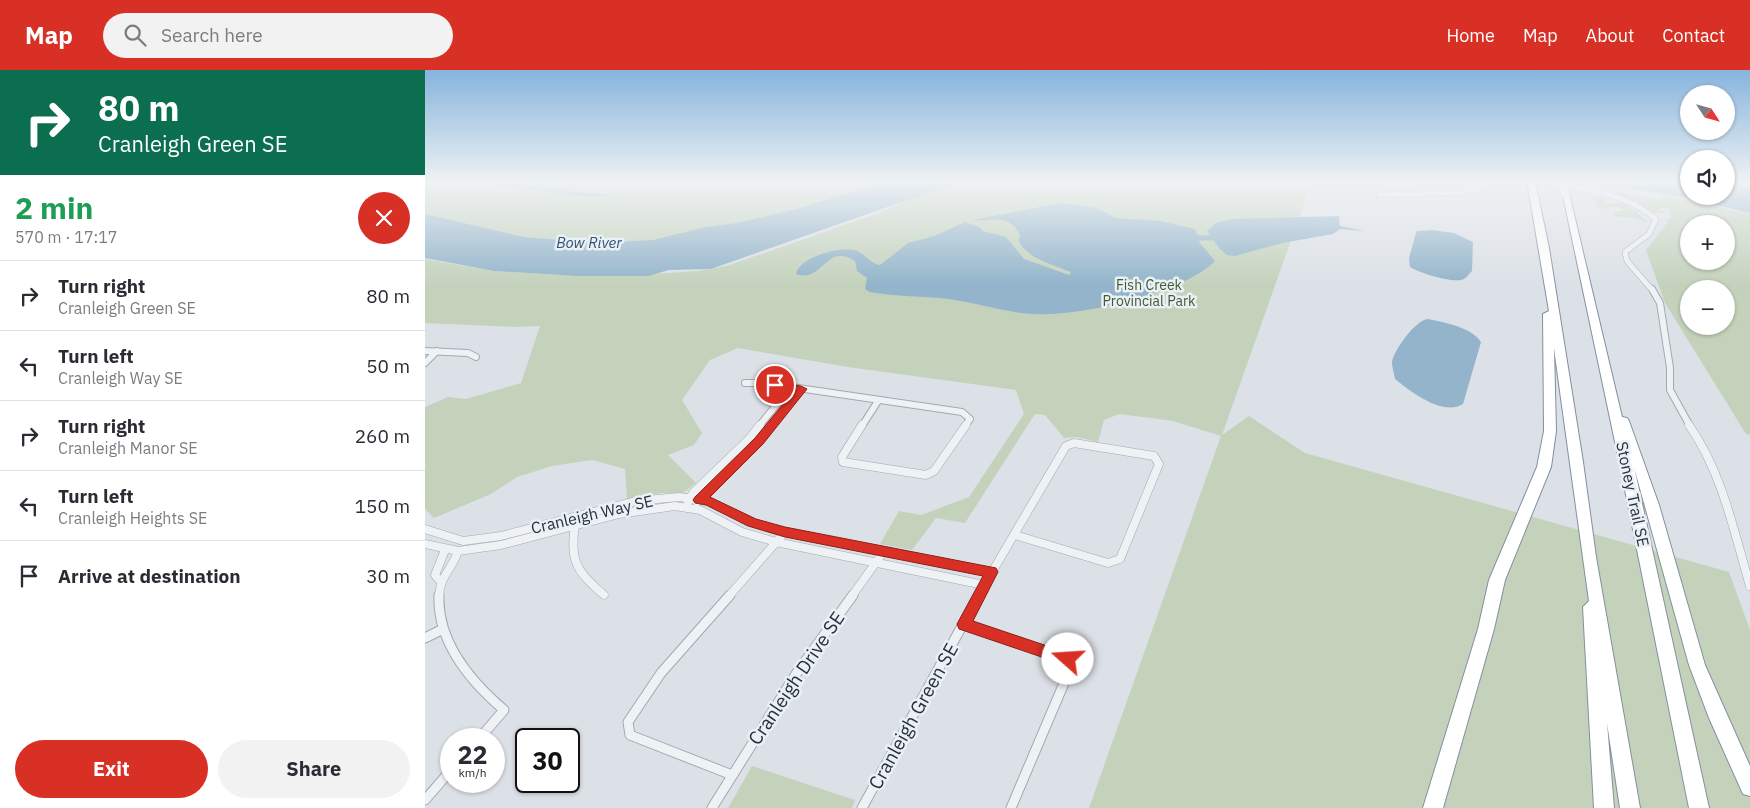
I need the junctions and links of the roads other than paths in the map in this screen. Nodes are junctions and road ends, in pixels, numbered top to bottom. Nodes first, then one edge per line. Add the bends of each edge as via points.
1 (1538, 215) edge
2 (1570, 215) edge
3 (1652, 215) edge
4 (1550, 289) junction
5 (429, 352) edge
6 (476, 357) dead end
7 (425, 363) edge
8 (745, 384) dead end
9 (796, 388) junction
10 (1611, 391) junction
11 (878, 401) junction
12 (749, 439) junction
13 (759, 441) junction
14 (688, 499) junction
15 (699, 500) junction
16 (689, 508) junction
17 (575, 522) junction
18 (425, 528) edge
19 (785, 532) junction
20 (1015, 535) junction
21 (776, 542) junction
22 (425, 544) edge
23 (445, 550) junction
24 (458, 551) junction
25 (884, 551) junction
26 (1589, 557) junction
27 (877, 562) junction
28 (992, 572) junction
29 (440, 581) junction
30 (984, 585) junction
31 (1750, 586) edge
32 (604, 595) dead end
33 (964, 624) junction
34 (443, 629) junction
35 (425, 638) edge
36 (488, 728) edge
37 (732, 775) junction
38 (440, 783) edge
39 (1750, 787) edge
40 (425, 800) edge
41 (712, 808) edge
42 (862, 808) edge
43 (1011, 808) edge
44 (1433, 808) edge
45 (1604, 808) edge
46 (1630, 808) edge
47 (1699, 808) edge

1 - 4 highway
2 - 10 highway, Stoney Trail SE, bridge
3 - 31 street via 1656,224 1625,252 1627,261 1651,287 1660,303 1670,368 1670,390 1722,491
4 - 26 highway
4 - 44 highway via 1547,343 1550,431 1544,467 1497,580 1486,629
5 - 6 street via 468,353
5 - 7 street
8 - 9 street
9 - 11 street
9 - 12 street
9 - 13 street
10 - 39 highway via 1659,526 1692,650
10 - 47 highway, Stoney Trail SE
11 - 11 street via 842,457 843,462 926,475 934,471 970,419 962,412
12 - 13 street
12 - 14 street
13 - 15 street
14 - 15 street, Cranleigh Way SE
14 - 16 street
14 - 17 street, Cranleigh Way SE via 636,501
15 - 16 street
15 - 19 street, Cranleigh Way SE
16 - 17 street, Cranleigh Way SE via 657,507
16 - 21 street, Cranleigh Way SE via 700,510 742,532
17 - 18 street, Cranleigh Way SE via 463,541
17 - 24 street, Cranleigh Way SE via 501,546
17 - 32 street via 571,550 577,572
19 - 21 street
19 - 25 street, Cranleigh Way SE
20 - 20 street, Cranleigh Green SE via 1066,446 1074,443 1154,456 1159,464 1120,559 1108,563
20 - 28 street, Cranleigh Green SE
21 - 27 street, Cranleigh Way SE
21 - 37 street via 661,673 628,722 630,735
22 - 23 street, Cranleigh Way SE
23 - 24 street, Cranleigh Way SE
23 - 29 street via 435,575
24 - 29 street via 450,570
25 - 27 street, Cranleigh Drive SE
25 - 28 street, Cranleigh Way SE
26 - 45 highway via 1592,650
26 - 46 highway
27 - 30 street, Cranleigh Way SE
27 - 37 street, Cranleigh Drive SE via 796,674
28 - 30 street, Cranleigh Green SE
29 - 34 street
30 - 33 street, Cranleigh Green SE
33 - 42 street, Cranleigh Green SE
33 - 43 street, Cranleigh Green SE via 1068,659 1070,669
34 - 35 street
34 - 36 street via 455,657 487,696 504,710
37 - 41 street, Cranleigh Drive SE
38 - 40 street

